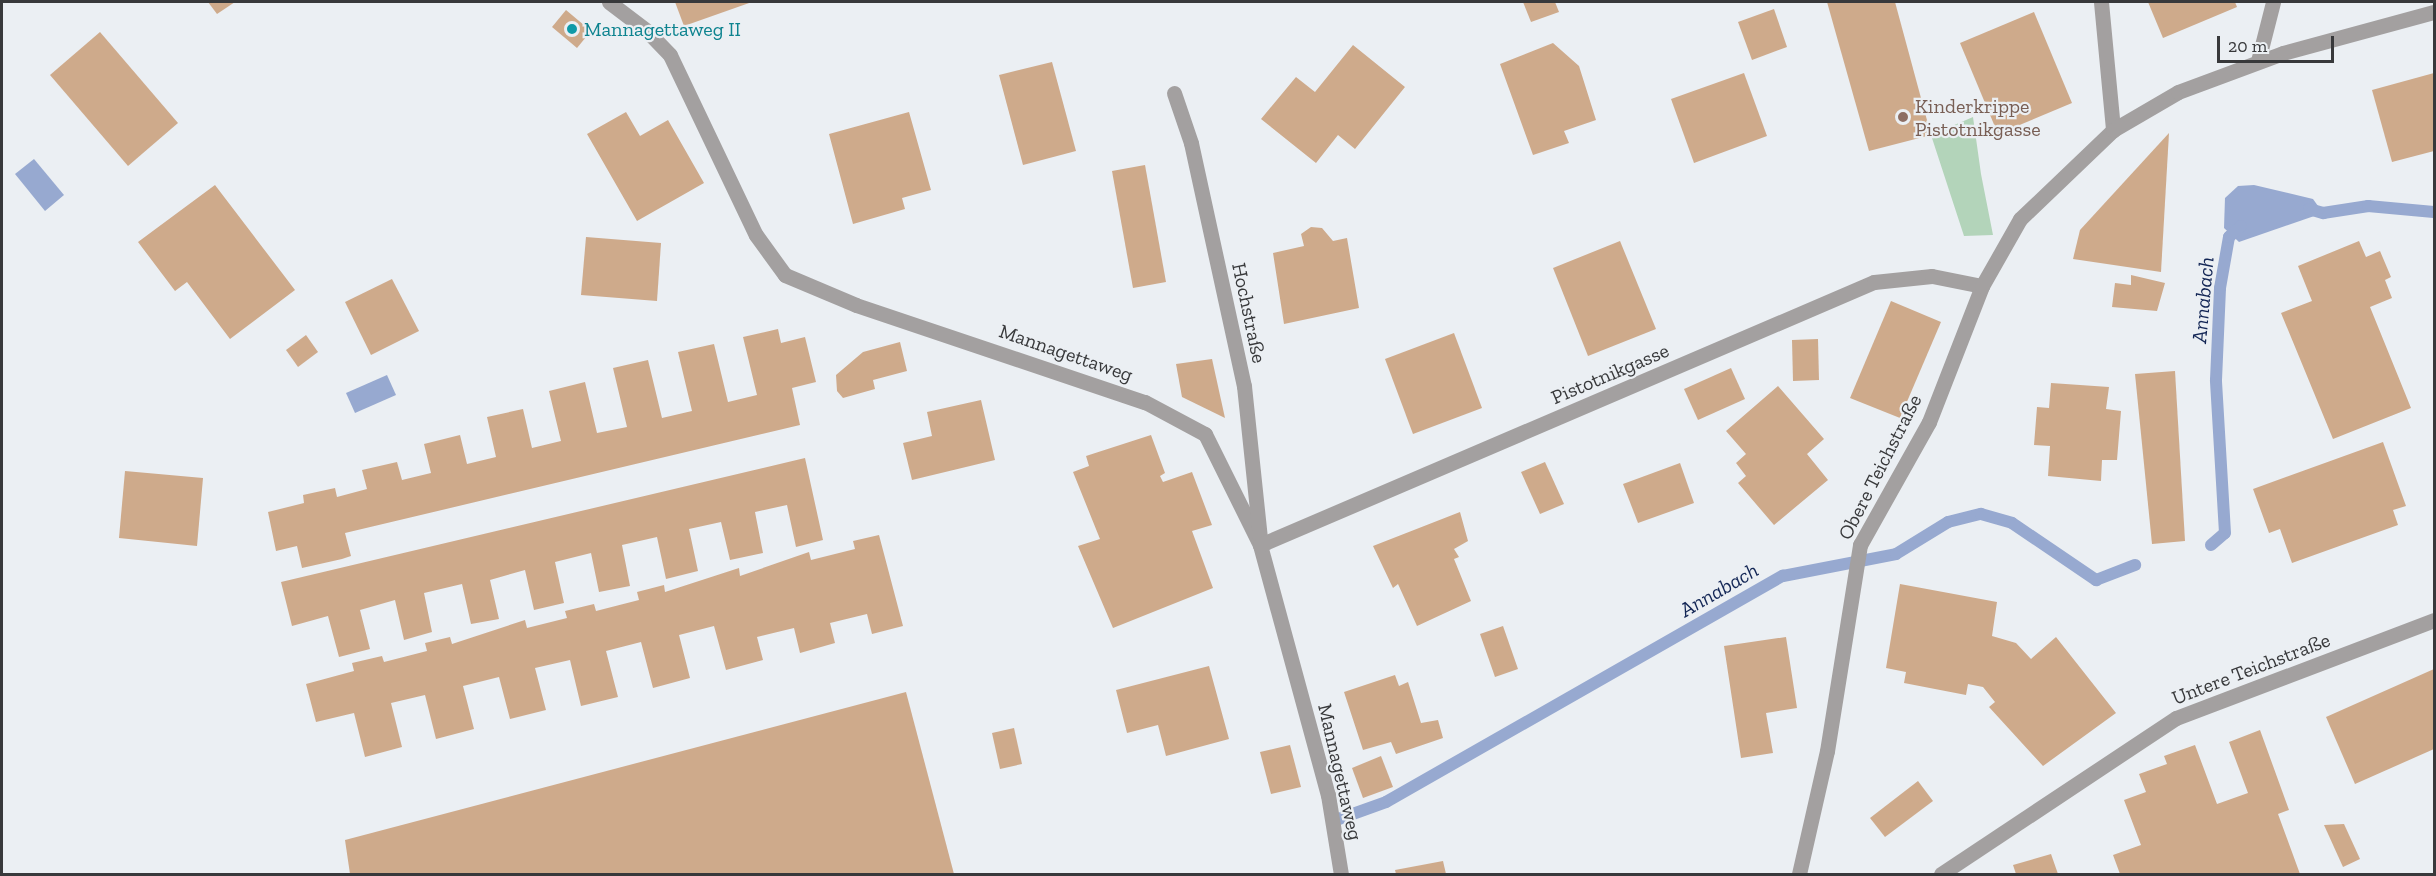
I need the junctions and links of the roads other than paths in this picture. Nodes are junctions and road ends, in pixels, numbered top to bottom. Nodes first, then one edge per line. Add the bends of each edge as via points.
1 (609, 2) edge
2 (2101, 2) edge
3 (2273, 2) edge
4 (2434, 12) edge
5 (2258, 61) junction
6 (1174, 93) dead end
7 (2113, 130) junction
8 (1982, 286) junction
9 (1260, 545) junction
10 (2434, 620) edge
11 (1341, 874) edge
12 (1799, 874) edge
13 (1941, 874) edge

1 - 9 street, Mannagettaweg via 648,31 670,56 756,235 785,275 856,305 1124,394 1181,419 1205,434
2 - 7 street
3 - 5 street
4 - 5 street, Obere Teichstraße
5 - 7 street, Obere Teichstraße via 2178,93
6 - 9 street, Hochstraße via 1191,143 1244,386
7 - 8 street, Obere Teichstraße via 2020,219
8 - 9 street, Pistotnikgasse via 1932,276 1874,282
8 - 12 street, Obere Teichstraße via 1929,422 1860,545 1827,751
9 - 11 street, Mannagettaweg via 1328,795
10 - 13 street, Untere Teichstraße via 2176,718

